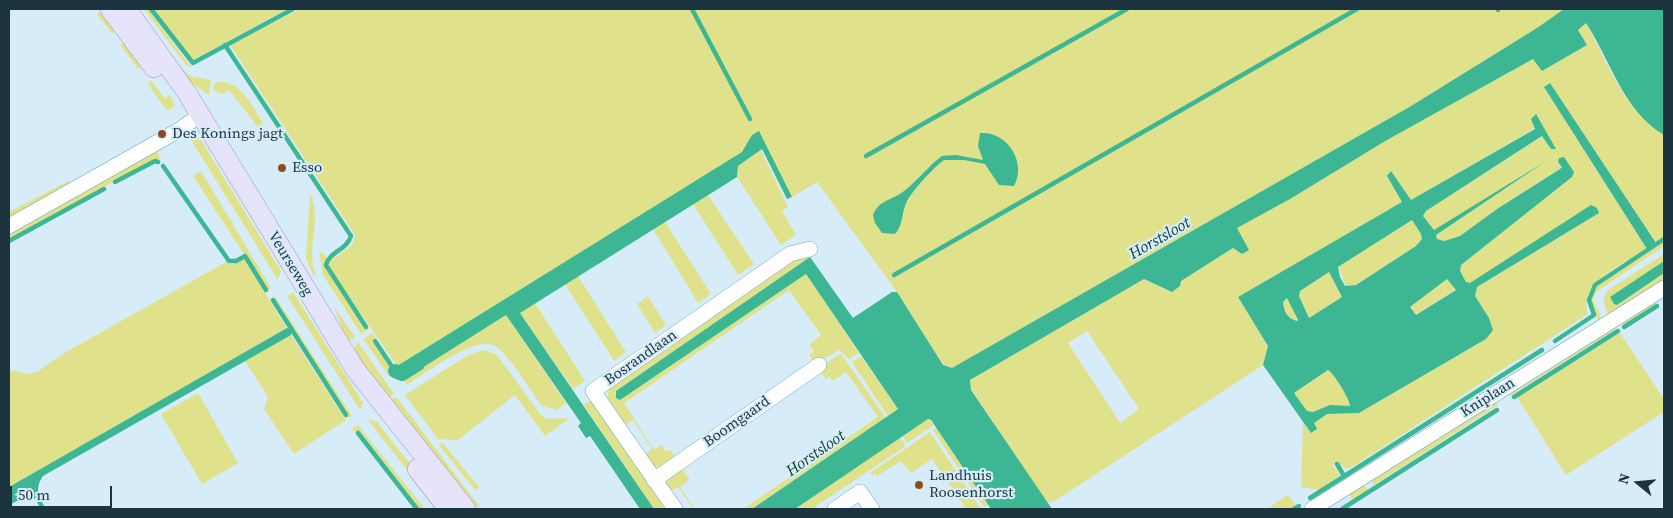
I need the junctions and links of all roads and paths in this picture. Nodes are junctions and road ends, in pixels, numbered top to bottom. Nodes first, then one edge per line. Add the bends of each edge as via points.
1 (110, 9) edge
2 (127, 9) edge
3 (183, 96) junction
4 (197, 118) junction
5 (9, 226) edge
6 (810, 249) dead end
7 (1664, 288) edge
8 (819, 365) dead end
9 (654, 480) junction
10 (448, 509) edge
11 (466, 509) edge
12 (675, 509) edge
13 (834, 509) edge
14 (872, 509) edge
15 (1312, 509) edge

1 - 3 main road, Veurseweg
2 - 3 main road, Veurseweg
3 - 4 main road, Veurseweg
4 - 5 street
4 - 10 main road, Veurseweg via 348,371
4 - 11 main road, Veurseweg via 355,369
6 - 9 street, Bosrandlaan via 790,254 594,391
7 - 15 street, Kniplaan
8 - 9 street, Boomgaard
9 - 12 street, Bosrandlaan
13 - 14 street via 860,492

